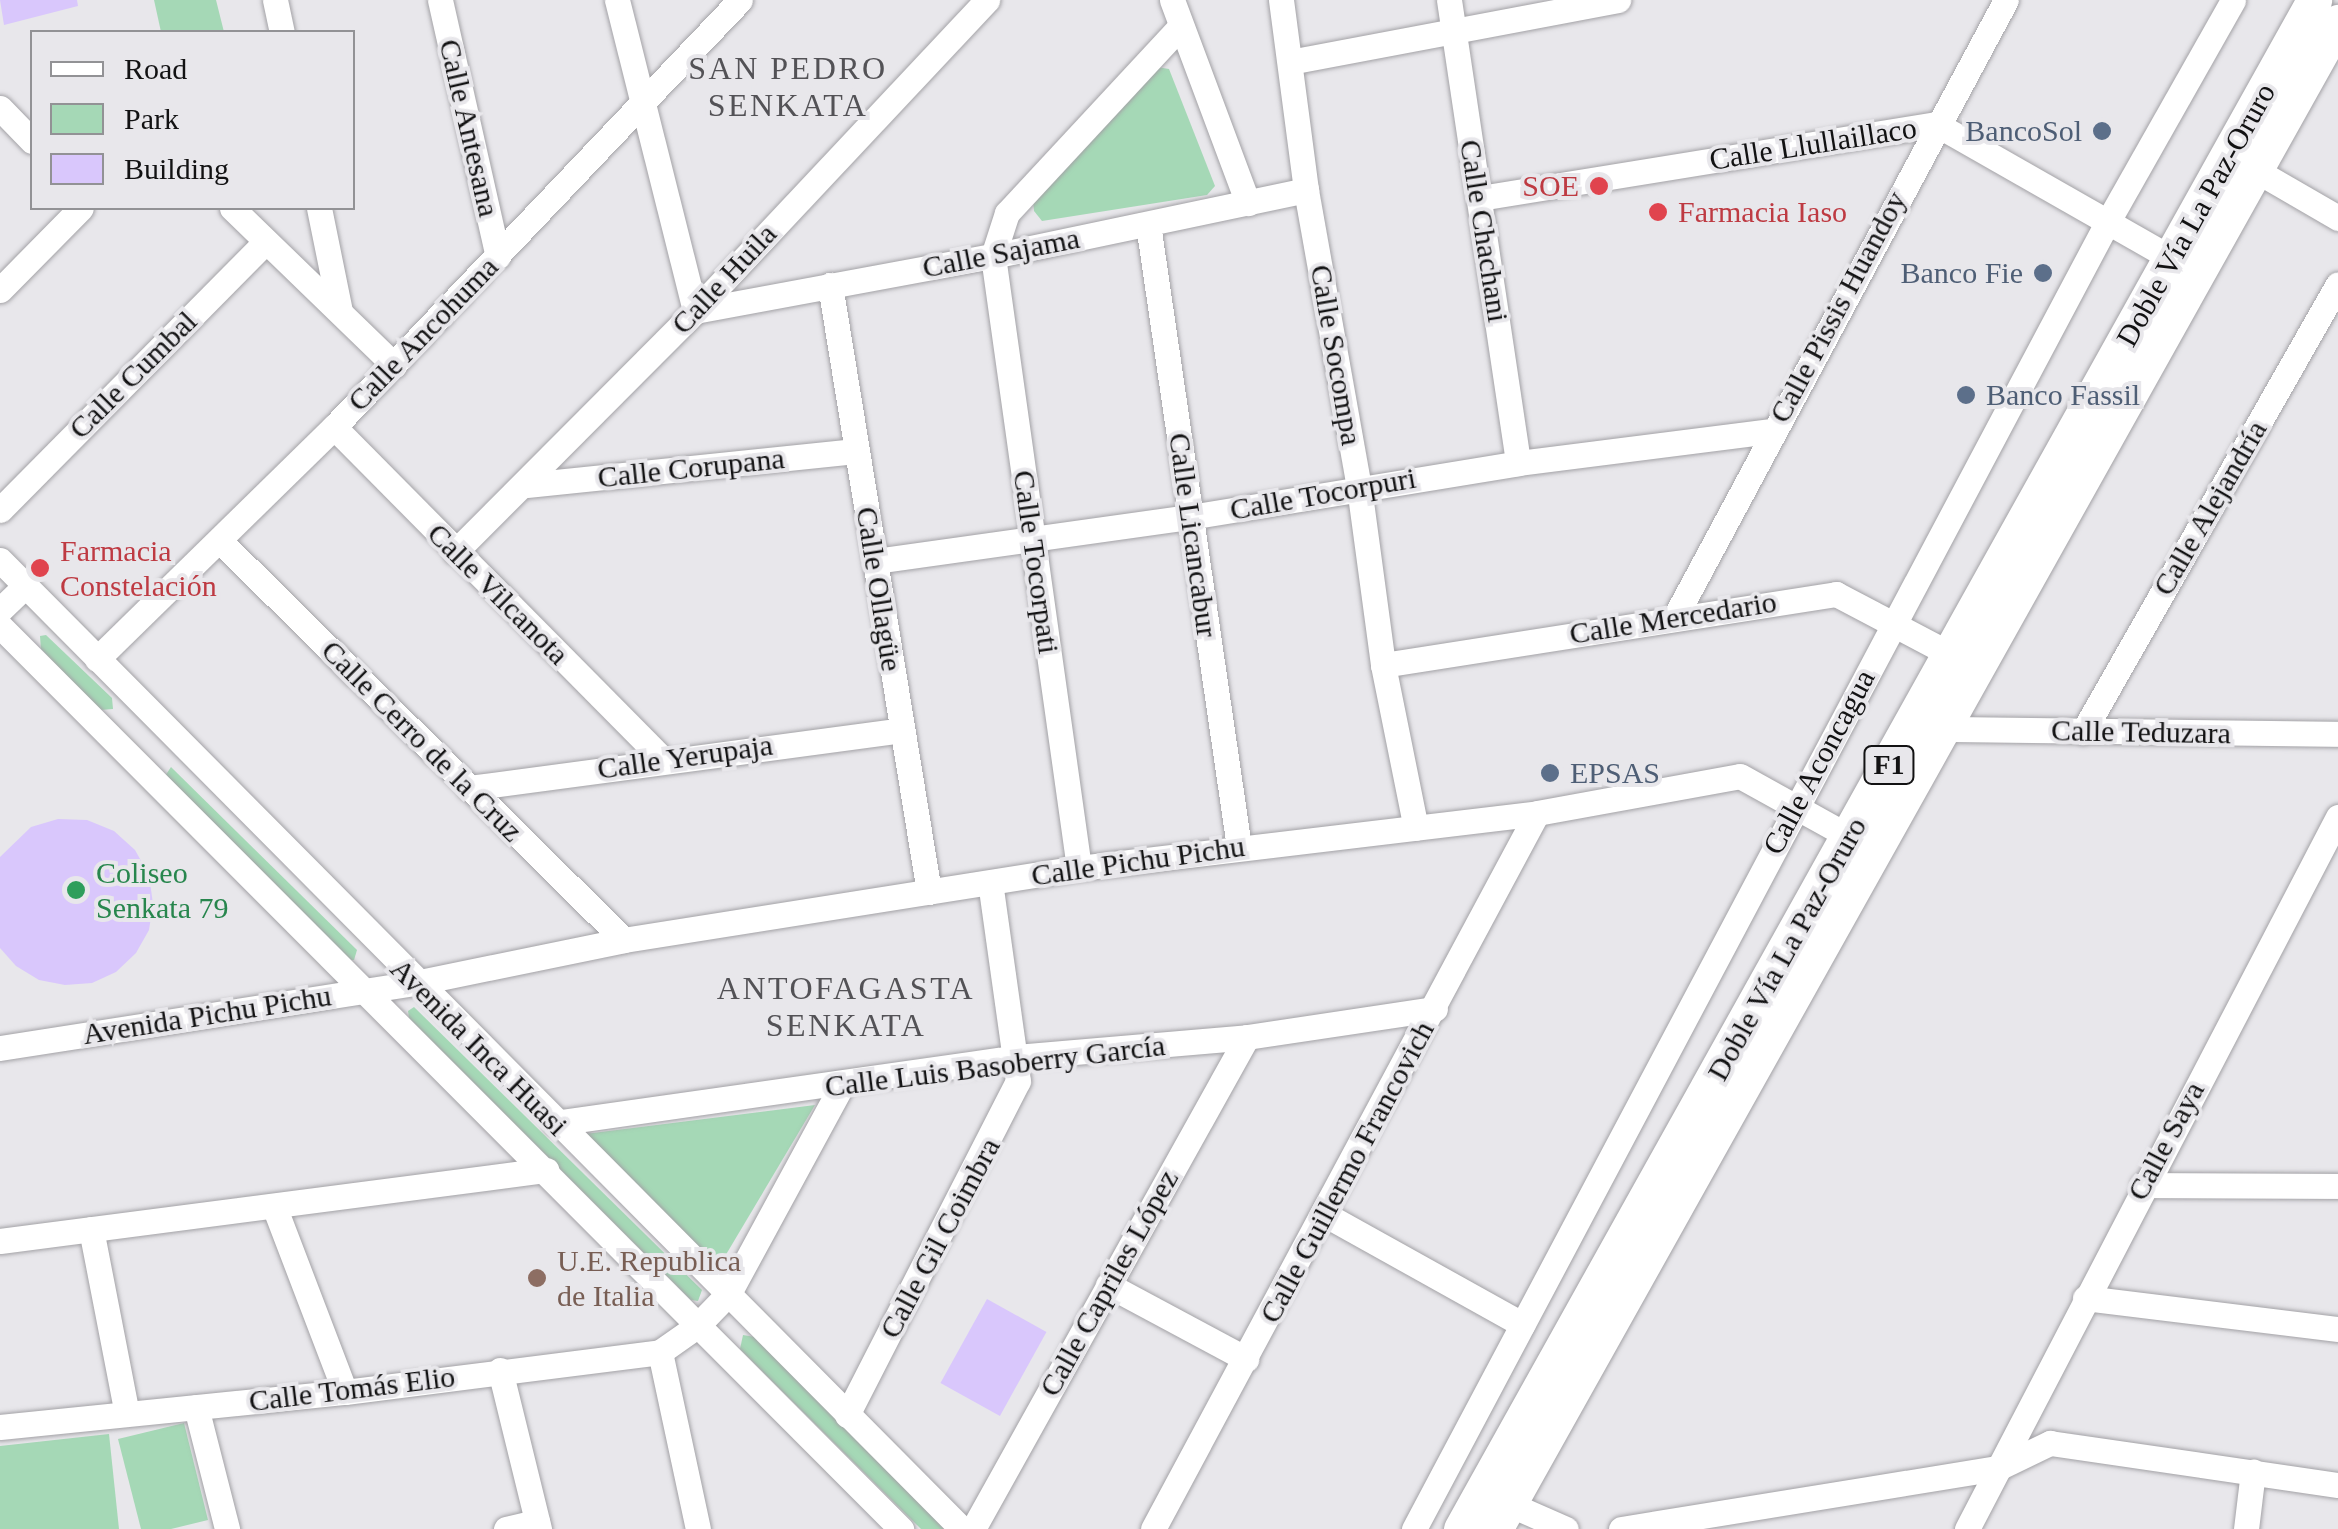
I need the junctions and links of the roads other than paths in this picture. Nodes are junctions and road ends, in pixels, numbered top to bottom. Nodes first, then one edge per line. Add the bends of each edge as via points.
1 (276, 0) edge
2 (440, 0) edge
3 (616, 0) edge
4 (740, 0) edge
5 (987, 0) edge
6 (1172, 0) edge
7 (1281, 0) edge
8 (1449, 0) edge
9 (1618, 0) edge
10 (2006, 0) edge
11 (2233, 0) edge
12 (2314, 0) edge
13 (1181, 26) junction
14 (2336, 28) edge
15 (1452, 29) junction
16 (282, 30) edge
17 (1290, 62) junction
18 (640, 106) junction
19 (0, 108) edge
20 (1936, 124) junction
21 (30, 139) edge
22 (2258, 170) junction
23 (1306, 190) junction
24 (1480, 198) junction
25 (1248, 202) junction
26 (79, 210) edge
27 (234, 210) edge
28 (319, 210) edge
29 (2338, 218) edge
30 (2108, 223) junction
31 (1148, 224) junction
32 (266, 240) junction
33 (992, 256) junction
34 (498, 257) junction
35 (2172, 259) junction
36 (2338, 284) edge
37 (830, 285) junction
38 (0, 290) edge
39 (340, 311) junction
40 (694, 312) junction
41 (394, 366) junction
42 (334, 427) junction
43 (1771, 431) junction
44 (856, 450) junction
45 (1518, 463) junction
46 (527, 485) junction
47 (1359, 487) junction
48 (0, 510) edge
49 (1190, 517) junction
50 (1032, 538) junction
51 (220, 542) junction
52 (455, 552) junction
53 (0, 560) edge
54 (876, 561) junction
55 (25, 586) junction
56 (0, 610) edge
57 (1675, 617) junction
58 (1894, 622) junction
59 (0, 626) edge
60 (1950, 654) junction
61 (97, 659) junction
62 (1383, 665) junction
63 (156, 720) junction
64 (1944, 729) junction
65 (902, 730) junction
66 (2083, 732) junction
67 (2338, 734) edge
68 (127, 753) junction
69 (663, 758) junction
70 (468, 788) junction
71 (1795, 807) junction
72 (1537, 812) junction
73 (2338, 817) edge
74 (1416, 828) junction
75 (1850, 837) junction
76 (1239, 847) junction
77 (1079, 868) junction
78 (990, 882) junction
79 (929, 892) junction
80 (624, 940) junction
81 (415, 983) junction
82 (363, 991) junction
83 (1435, 1009) junction
84 (1246, 1037) junction
85 (0, 1048) edge
86 (1016, 1058) junction
87 (842, 1085) junction
88 (555, 1123) junction
89 (546, 1170) junction
90 (2142, 1184) junction
91 (2338, 1186) edge
92 (274, 1206) junction
93 (1324, 1214) junction
94 (90, 1229) junction
95 (0, 1241) edge
96 (1108, 1285) junction
97 (729, 1292) junction
98 (2084, 1298) junction
99 (1522, 1324) junction
100 (697, 1326) junction
101 (2338, 1329) edge
102 (660, 1352) junction
103 (1246, 1359) junction
104 (500, 1370) junction
105 (345, 1392) junction
106 (196, 1407) junction
107 (127, 1414) junction
108 (847, 1415) junction
109 (0, 1427) edge
110 (1998, 1468) junction
111 (2253, 1471) junction
112 (2338, 1485) edge
113 (1502, 1517) edge
114 (538, 1525) edge
115 (227, 1529) edge
116 (506, 1529) edge
117 (698, 1529) edge
118 (901, 1529) edge
119 (962, 1529) edge
120 (972, 1529) edge
121 (1153, 1529) edge
122 (1414, 1529) edge
123 (1461, 1529) edge
124 (1566, 1529) edge
125 (1620, 1529) edge
126 (1967, 1529) edge
127 (2246, 1529) edge

1 - 16 street
2 - 34 street, Calle Antesana
3 - 18 street
4 - 18 street, Calle Ancohuma
5 - 40 street, Calle Huila
6 - 13 street
7 - 17 street, Calle Socompa
8 - 15 street, Calle Chachani
9 - 15 street
10 - 20 street, Calle Pissis Huandoy
11 - 30 street, Calle Aconcagua
12 - 35 highway, Doble Vía La Paz-Oruro / F1
13 - 25 street
13 - 33 street via 1006,213
14 - 22 highway, Doble Vía La Paz-Oruro / F1
15 - 17 street
15 - 24 street, Calle Chachani
17 - 23 street, Calle Socompa
18 - 34 street, Calle Ancohuma
18 - 40 street
19 - 21 street
20 - 24 street, Calle Llullaillaco
20 - 30 street, Calle Llullaillaco
20 - 43 street, Calle Pissis Huandoy
22 - 29 street
22 - 64 highway, Doble Vía La Paz-Oruro / F1
23 - 25 street, Calle Sajama
23 - 47 street, Calle Socompa
24 - 45 street, Calle Chachani
25 - 31 street, Calle Sajama
26 - 38 street
27 - 32 street
28 - 39 street
30 - 35 street, Calle Llullaillaco
30 - 58 street, Calle Aconcagua
31 - 33 street, Calle Sajama
31 - 49 street, Calle Licancabur
32 - 39 street
32 - 48 street, Calle Cumbal
33 - 37 street, Calle Sajama
33 - 50 street, Calle Tocorpati
34 - 41 street, Calle Ancohuma
35 - 60 highway, Doble Vía La Paz-Oruro / F1
36 - 66 street, Calle Alejandría
37 - 40 street, Calle Sajama
37 - 44 street, Calle Ollagüe
39 - 41 street
40 - 46 street, Calle Huila
41 - 42 street, Calle Ancohuma
42 - 51 street, Calle Ancohuma
42 - 52 street, Calle Vilcanota
43 - 45 street, Calle Tocorpuri
43 - 57 street, Calle Pissis Huandoy
44 - 46 street, Calle Corupana
44 - 54 street, Calle Ollagüe
45 - 47 street, Calle Tocorpuri
46 - 52 street, Calle Huila
47 - 49 street, Calle Tocorpuri
47 - 62 street, Calle Socompa
49 - 50 street, Calle Tocorpuri
49 - 76 street, Calle Licancabur
50 - 54 street, Calle Tocorpuri
50 - 77 street, Calle Tocorpati
51 - 61 street, Calle Ancohuma
51 - 70 street, Calle Cerro de la Cruz
52 - 69 street, Calle Vilcanota
53 - 55 street, Avenida Inca Huasi
54 - 65 street, Calle Ollagüe
55 - 56 street
55 - 61 street, Avenida Inca Huasi
57 - 58 street, Calle Mercedario via 1836,594
57 - 62 street, Calle Mercedario
58 - 60 street, Calle Mercedario
58 - 71 street, Calle Aconcagua
59 - 68 street, Avenida Inca Huasi
60 - 75 highway, Doble Vía La Paz-Oruro / F1
61 - 63 street, Avenida Inca Huasi
62 - 74 street, Calle Socompa
63 - 68 street
63 - 81 street, Avenida Inca Huasi
64 - 66 street, Calle Teduzara
64 - 113 highway, Doble Vía La Paz-Oruro / F1
65 - 69 street, Calle Yerupaja
65 - 79 street, Calle Ollagüe
66 - 67 street, Calle Teduzara
68 - 82 street, Avenida Inca Huasi
69 - 70 street, Calle Yerupaja
70 - 80 street, Calle Cerro de la Cruz
71 - 72 street, Calle Pichu Pichu via 1740,776
71 - 75 street, Calle Pichu Pichu
71 - 99 street, Calle Aconcagua
72 - 74 street, Calle Pichu Pichu
72 - 83 street, Calle Guillermo Francovich
73 - 90 street, Calle Saya
74 - 76 street, Calle Pichu Pichu
75 - 123 highway, Doble Vía La Paz-Oruro / F1
76 - 77 street, Calle Pichu Pichu
77 - 78 street, Calle Pichu Pichu
78 - 79 street, Calle Pichu Pichu
78 - 86 street, Calle Gil Coimbra
79 - 80 street, Calle Pichu Pichu
80 - 81 street, Calle Pichu Pichu
81 - 82 street, Avenida Pichu Pichu
81 - 88 street, Avenida Inca Huasi
82 - 85 street, Avenida Pichu Pichu
82 - 89 street, Avenida Inca Huasi
83 - 84 street, Calle Luis Basoberry García
83 - 93 street, Calle Guillermo Francovich
84 - 86 street, Calle Luis Basoberry García
84 - 96 street, Calle Capriles López
86 - 87 street, Calle Luis Basoberry García
86 - 108 street, Calle Gil Coimbra via 1013,1098
87 - 88 street, Calle Luis Basoberry García
87 - 97 street, Calle Tomás Elio
88 - 97 street, Avenida Inca Huasi
89 - 92 street
89 - 100 street, Avenida Inca Huasi
90 - 91 street
90 - 98 street, Calle Saya
92 - 94 street
92 - 105 street
93 - 99 street
93 - 103 street, Calle Guillermo Francovich
94 - 95 street
94 - 107 street
96 - 103 street
96 - 120 street, Calle Capriles López
97 - 100 street, Calle Tomás Elio
97 - 108 street, Avenida Inca Huasi
98 - 101 street
98 - 110 street, Calle Saya
99 - 122 street, Calle Aconcagua
100 - 102 street, Calle Tomás Elio
100 - 118 street, Avenida Inca Huasi
102 - 104 street, Calle Tomás Elio
102 - 117 street
103 - 121 street, Calle Guillermo Francovich
104 - 105 street, Calle Tomás Elio
104 - 114 street
105 - 106 street, Calle Tomás Elio
106 - 107 street, Calle Tomás Elio
106 - 115 street
107 - 109 street, Calle Tomás Elio
108 - 119 street, Avenida Inca Huasi
110 - 111 street via 2050,1443
110 - 125 street
110 - 126 street, Calle Saya
111 - 112 street
111 - 127 street
113 - 124 street
114 - 116 street

